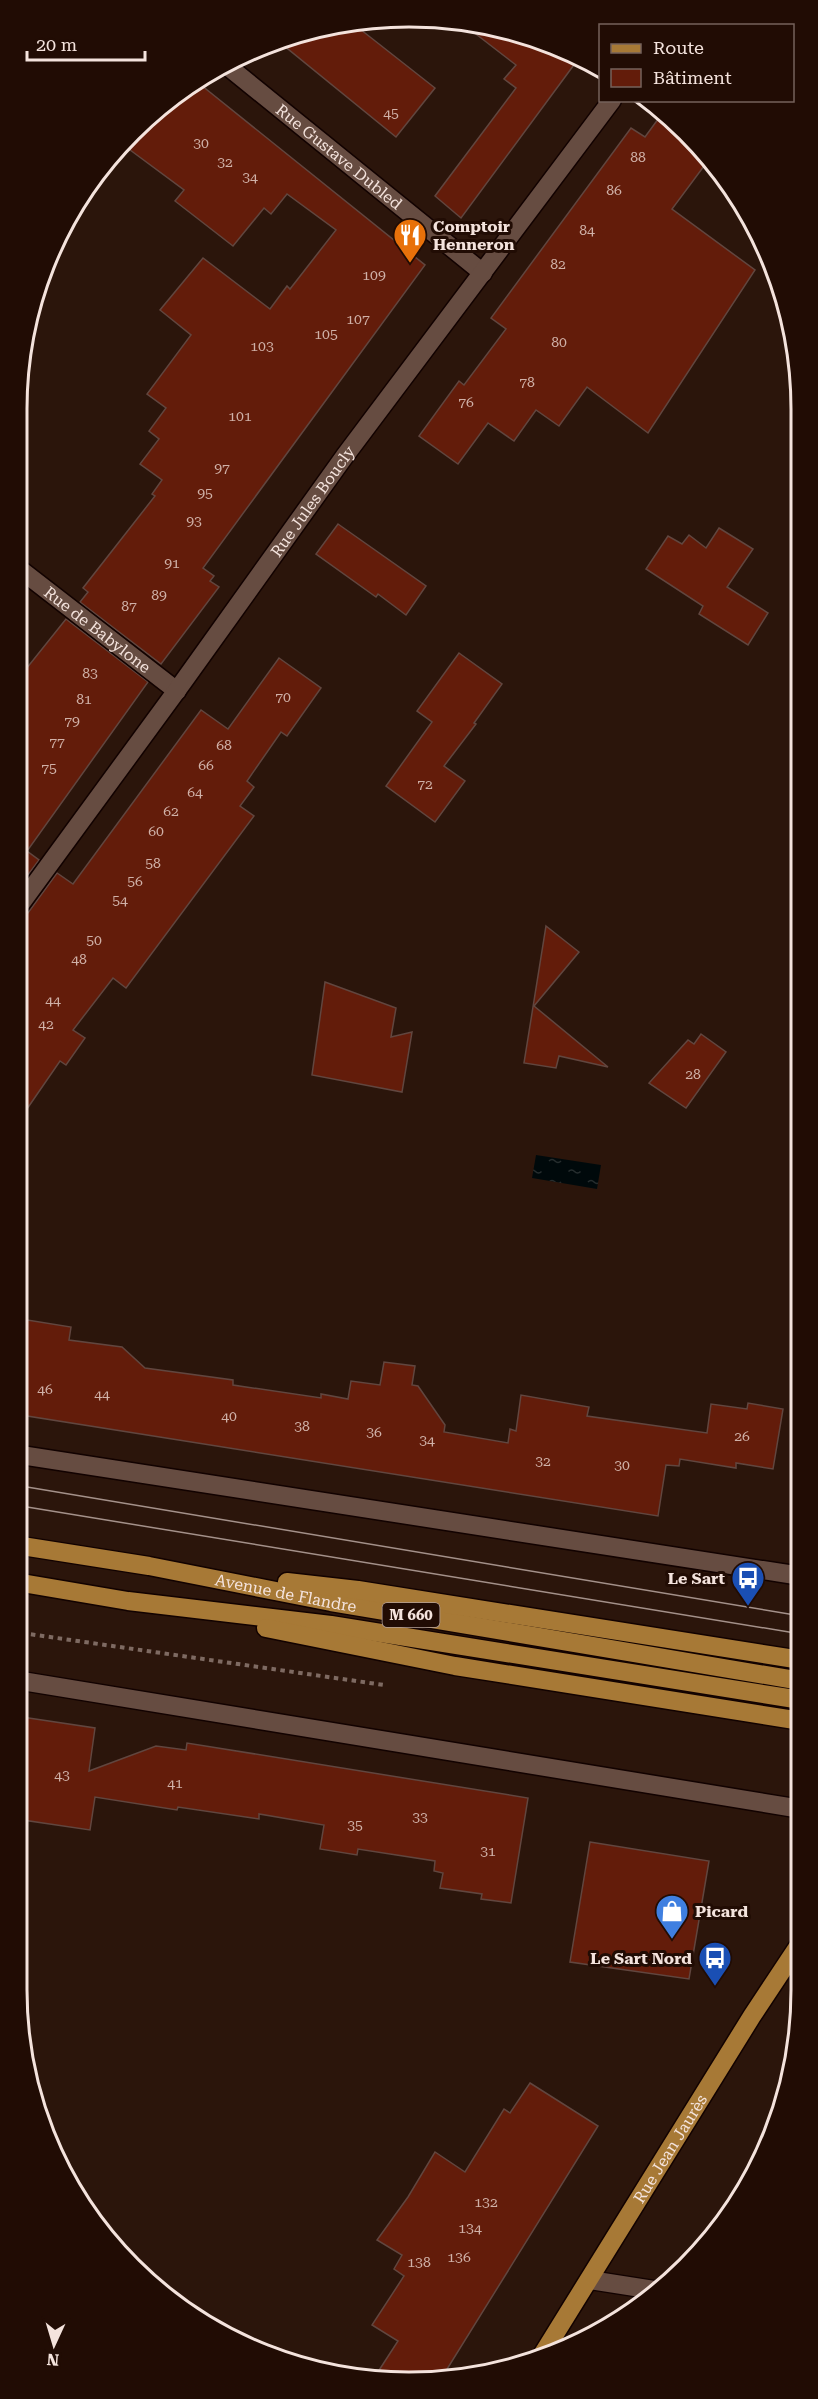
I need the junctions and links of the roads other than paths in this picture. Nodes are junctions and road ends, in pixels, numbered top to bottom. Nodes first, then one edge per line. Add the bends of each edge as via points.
1 (233, 70) edge
2 (611, 102) edge
3 (483, 273) junction
4 (27, 575) edge
5 (177, 691) junction
6 (27, 895) edge
7 (27, 1456) edge
8 (27, 1547) edge
9 (149, 1566) junction
10 (791, 1574) edge
11 (27, 1584) edge
12 (128, 1601) junction
13 (791, 1658) edge
14 (791, 1679) edge
15 (27, 1682) edge
16 (791, 1698) edge
17 (791, 1719) edge
18 (791, 1807) edge
19 (791, 1957) edge
20 (590, 2280) junction
21 (647, 2289) edge
22 (548, 2346) edge

1 - 3 street, Rue Gustave Dubled
2 - 3 street, Rue Jules Boucly
3 - 5 street, Rue Jules Boucly via 344,457
4 - 5 street, Rue de Babylone
5 - 6 street, Rue Jules Boucly
7 - 10 street
8 - 9 main road, Avenue de Flandre / M 660
9 - 13 main road, M 660 via 358,1590
9 - 14 main road, Avenue de Flandre / M 660 via 343,1604
11 - 12 main road, Avenue de Flandre / M 660
12 - 16 main road, Avenue de Flandre / M 660 via 331,1625
12 - 17 main road, M 660 via 455,1666
15 - 18 street
19 - 20 main road, Rue Jean Jaurès
20 - 21 street
20 - 22 main road, Rue Jean Jaurès

